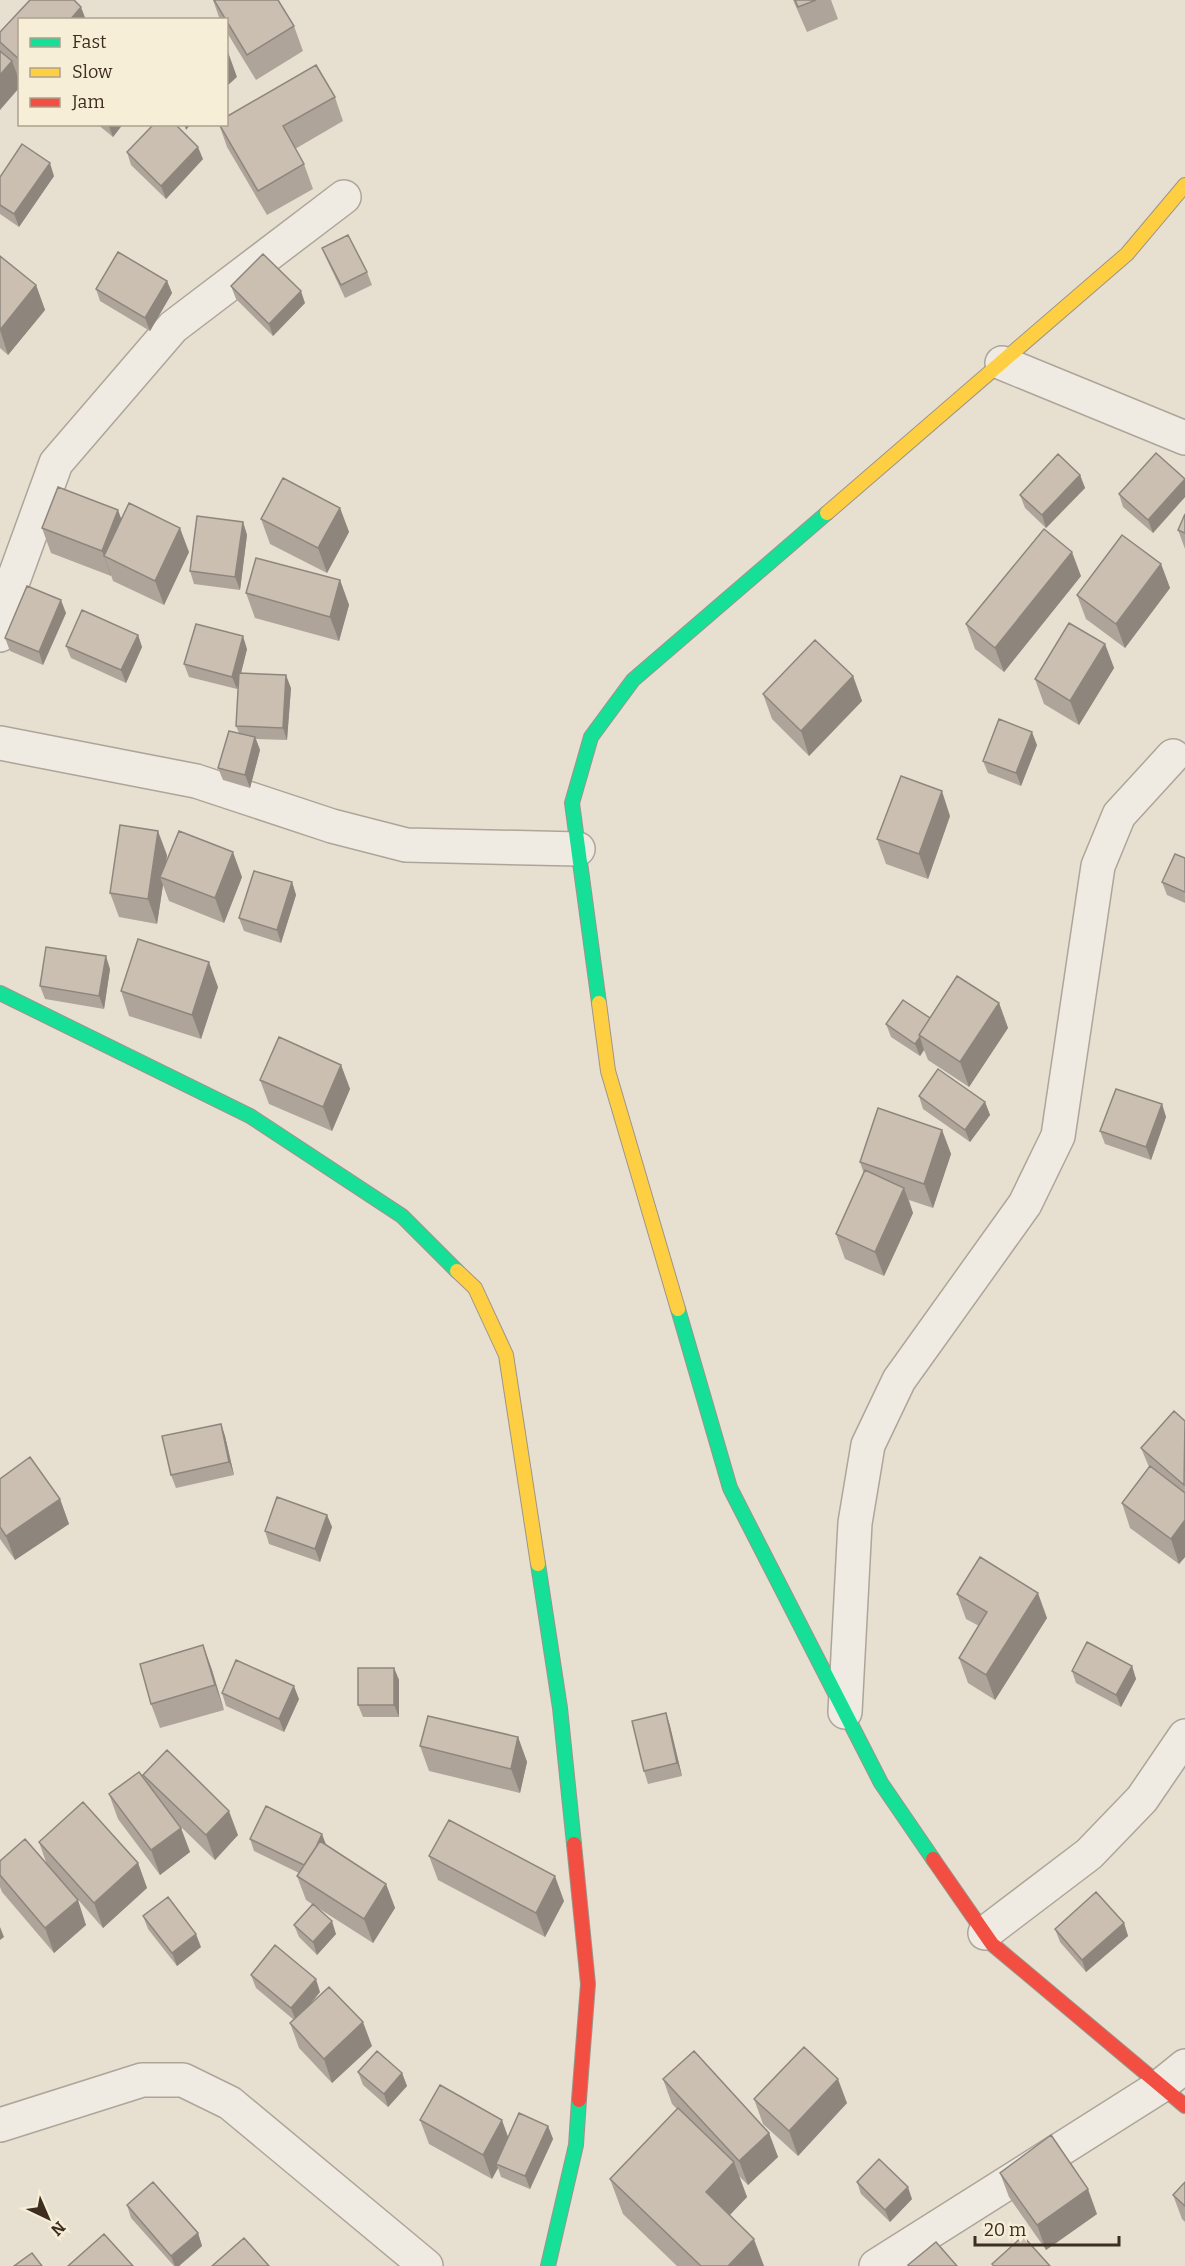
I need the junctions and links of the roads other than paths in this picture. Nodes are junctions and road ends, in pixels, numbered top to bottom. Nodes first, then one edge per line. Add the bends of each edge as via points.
1 (1185, 185) edge
2 (344, 196) dead end
3 (1002, 363) junction
4 (1185, 438) edge
5 (0, 635) edge
6 (0, 743) edge
7 (1173, 756) dead end
8 (578, 849) junction
9 (0, 993) edge
10 (845, 1712) junction
11 (1185, 1736) edge
12 (985, 1933) junction
13 (1185, 2067) edge
14 (1159, 2087) junction
15 (1185, 2106) edge
16 (0, 2125) edge
17 (426, 2266) edge
18 (548, 2266) edge
19 (876, 2266) edge

1 - 3 street via 1127,254
2 - 5 street via 173,327 56,463 5,603
3 - 4 street
3 - 8 street via 633,680 591,737 572,803
6 - 8 street via 196,781 332,826 406,845
7 - 10 street via 1119,815 1098,866 1058,1136 1025,1204 899,1380 868,1445 855,1523
8 - 10 street via 608,1071 730,1488
9 - 18 street via 250,1116 402,1216 475,1288 506,1355 560,1708 588,1984 576,2145
10 - 12 street via 881,1783
11 - 12 street via 1142,1798 1089,1854
12 - 14 street via 992,1944
13 - 14 street
14 - 15 street
14 - 19 street
16 - 17 street via 142,2080 183,2080 230,2103

